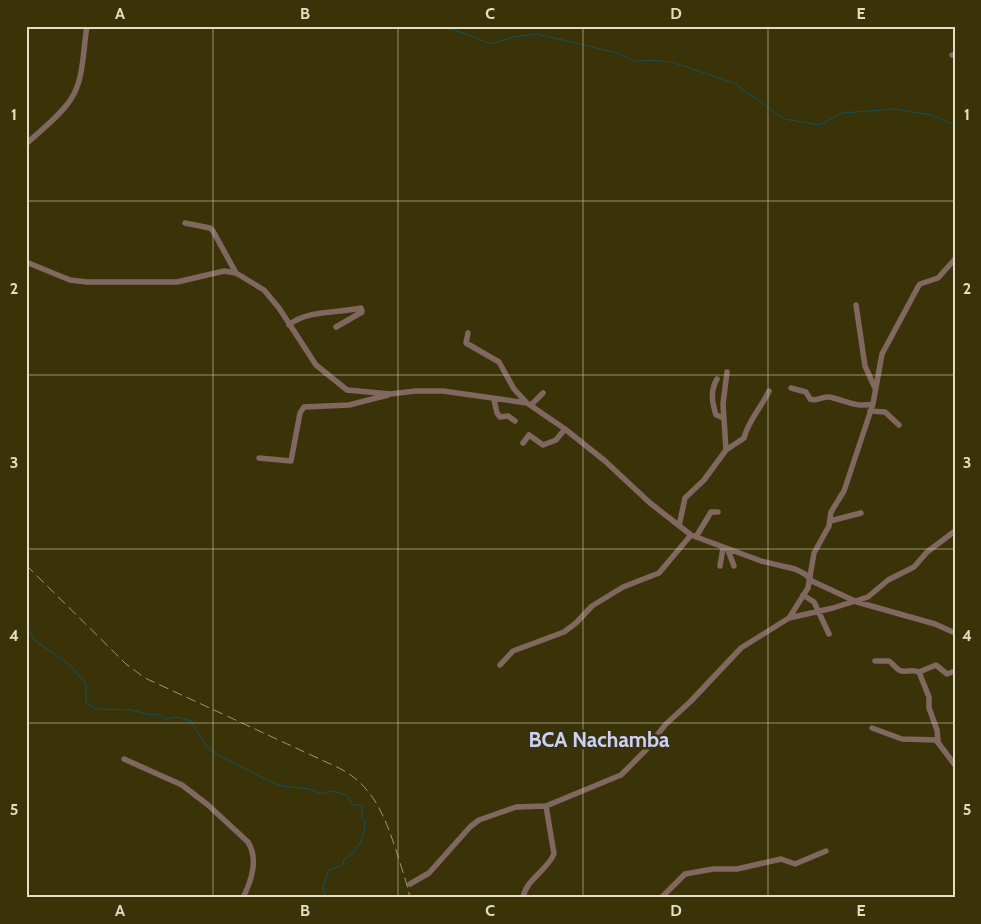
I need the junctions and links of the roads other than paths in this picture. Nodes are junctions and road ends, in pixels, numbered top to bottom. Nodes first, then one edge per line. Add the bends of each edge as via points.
1 (87, 26) edge
2 (26, 144) edge
3 (185, 222) dead end
4 (955, 259) edge
5 (26, 262) edge
6 (236, 273) junction
7 (856, 305) dead end
8 (289, 325) junction
9 (336, 327) dead end
10 (468, 333) dead end
11 (727, 372) dead end
12 (717, 379) dead end
13 (790, 388) dead end
14 (876, 390) junction
15 (769, 391) dead end
16 (543, 393) dead end
17 (390, 394) junction
18 (494, 400) junction
19 (529, 404) junction
20 (872, 404) junction
21 (870, 411) junction
22 (724, 418) junction
23 (515, 421) dead end
24 (900, 425) dead end
25 (565, 429) junction
26 (523, 443) dead end
27 (726, 450) junction
28 (259, 458) dead end
29 (718, 512) dead end
30 (861, 513) dead end
31 (830, 521) junction
32 (679, 526) junction
33 (955, 531) edge
34 (693, 536) junction
35 (726, 549) junction
36 (720, 566) dead end
37 (734, 566) dead end
38 (809, 578) junction
39 (803, 595) junction
40 (858, 602) junction
41 (819, 611) junction
42 (789, 618) junction
43 (955, 633) edge
44 (829, 634) dead end
45 (875, 661) dead end
46 (500, 665) dead end
47 (955, 671) edge
48 (919, 672) junction
49 (872, 728) dead end
50 (938, 741) junction
51 (124, 759) dead end
52 (955, 765) edge
53 (546, 806) junction
54 (826, 851) dead end
55 (410, 884) dead end
56 (243, 898) edge
57 (523, 898) edge
58 (660, 898) edge

1 - 2 street via 74,93
3 - 6 street via 214,231
4 - 14 street via 938,278 918,287 882,354
5 - 6 street via 70,280 87,282 177,282 218,272
6 - 8 street via 264,290
7 - 14 street via 865,366
8 - 9 street via 304,316 361,308 362,312
8 - 17 street via 316,365 342,387 352,391
10 - 19 street via 466,343 499,362 514,389
11 - 22 street via 723,394
12 - 22 street via 712,391 712,404 716,415
13 - 20 street via 806,392 814,401 827,397 862,406
14 - 20 street
15 - 27 street via 763,406 745,429 744,438
16 - 19 street
17 - 18 street via 435,391
17 - 28 street via 360,404 304,407 300,411 290,461
18 - 19 street
18 - 23 street via 500,417 508,416
19 - 25 street
20 - 21 street
21 - 24 street via 885,412
21 - 31 street via 844,491 831,512
22 - 27 street
25 - 26 street via 556,440 543,445 528,435
25 - 32 street
27 - 32 street via 704,480 685,498
29 - 34 street via 711,512
30 - 31 street
31 - 38 street via 814,553
32 - 34 street
33 - 40 street via 927,552 914,567 895,575 875,593
34 - 35 street
34 - 46 street via 659,573 626,585 592,606 564,632 513,651
35 - 36 street
35 - 37 street
35 - 38 street via 795,569
38 - 39 street
38 - 40 street
39 - 41 street via 814,602
39 - 42 street
40 - 41 street
40 - 43 street
41 - 42 street
41 - 44 street
42 - 53 street via 734,654 691,701 664,724 645,751 621,775
45 - 48 street via 889,661 904,672
47 - 48 street via 947,674 936,665
48 - 50 street via 929,697
49 - 50 street via 897,738
50 - 52 street
51 - 56 street via 182,785 248,842 252,850 253,876
53 - 55 street via 510,809 475,822 436,868
53 - 57 street via 554,854 539,875 526,886
54 - 58 street via 795,864 781,859 738,869 686,874

